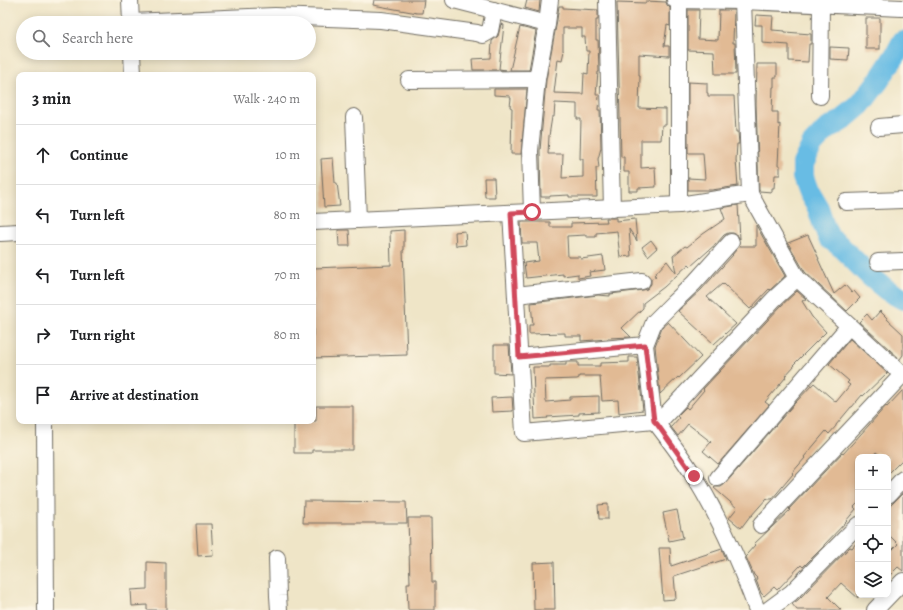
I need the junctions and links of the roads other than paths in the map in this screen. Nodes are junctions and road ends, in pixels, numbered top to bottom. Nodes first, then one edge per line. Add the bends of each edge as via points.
1 (130, 0) edge
2 (454, 0) edge
3 (550, 0) edge
4 (607, 0) edge
5 (675, 0) edge
6 (679, 0) edge
7 (743, 1) junction
8 (821, 5) junction
9 (902, 8) edge
10 (494, 10) junction
11 (131, 16) edge
12 (316, 18) edge
13 (548, 24) junction
14 (132, 60) edge
15 (133, 72) edge
16 (537, 79) junction
17 (409, 80) dead end
18 (820, 96) dead end
19 (354, 117) dead end
20 (903, 125) edge
21 (879, 127) dead end
22 (750, 194) junction
23 (903, 200) edge
24 (846, 202) dead end
25 (679, 205) junction
26 (612, 209) junction
27 (532, 212) junction
28 (511, 213) junction
29 (358, 220) junction
30 (316, 222) edge
31 (16, 232) edge
32 (0, 233) edge
33 (731, 242) dead end
34 (903, 261) edge
35 (878, 262) dead end
36 (797, 278) junction
37 (642, 281) dead end
38 (516, 295) junction
39 (849, 326) junction
40 (645, 345) junction
41 (519, 357) junction
42 (903, 375) edge
43 (655, 422) junction
44 (45, 424) edge
45 (718, 478) dead end
46 (903, 479) edge
47 (891, 492) edge
48 (762, 525) dead end
49 (857, 526) edge
50 (277, 558) dead end
51 (903, 581) edge
52 (46, 610) edge
53 (279, 610) edge
54 (757, 610) edge
55 (768, 610) edge
56 (875, 610) edge

1 - 11 street
2 - 10 street
3 - 13 street
4 - 26 street
5 - 6 street
6 - 7 street
6 - 25 street
7 - 8 street
7 - 22 street
8 - 9 street
8 - 18 street
10 - 12 street via 490,31 483,35 381,20
10 - 13 street
13 - 16 street
14 - 15 street
16 - 17 street
16 - 27 street via 530,151
19 - 29 street
20 - 21 street
22 - 25 street
22 - 36 street
23 - 24 street
25 - 26 street
26 - 27 street
27 - 28 street
28 - 29 street
28 - 38 street
29 - 30 street
31 - 32 street
33 - 40 street via 654,322
34 - 35 street
36 - 39 street
36 - 43 street
37 - 38 street
38 - 41 street
39 - 42 street
39 - 45 street
40 - 41 street
40 - 43 street
41 - 43 street via 524,433
42 - 48 street
43 - 54 street via 694,476 721,525
44 - 52 street
46 - 47 street
49 - 55 street via 791,593
50 - 53 street
51 - 56 street

